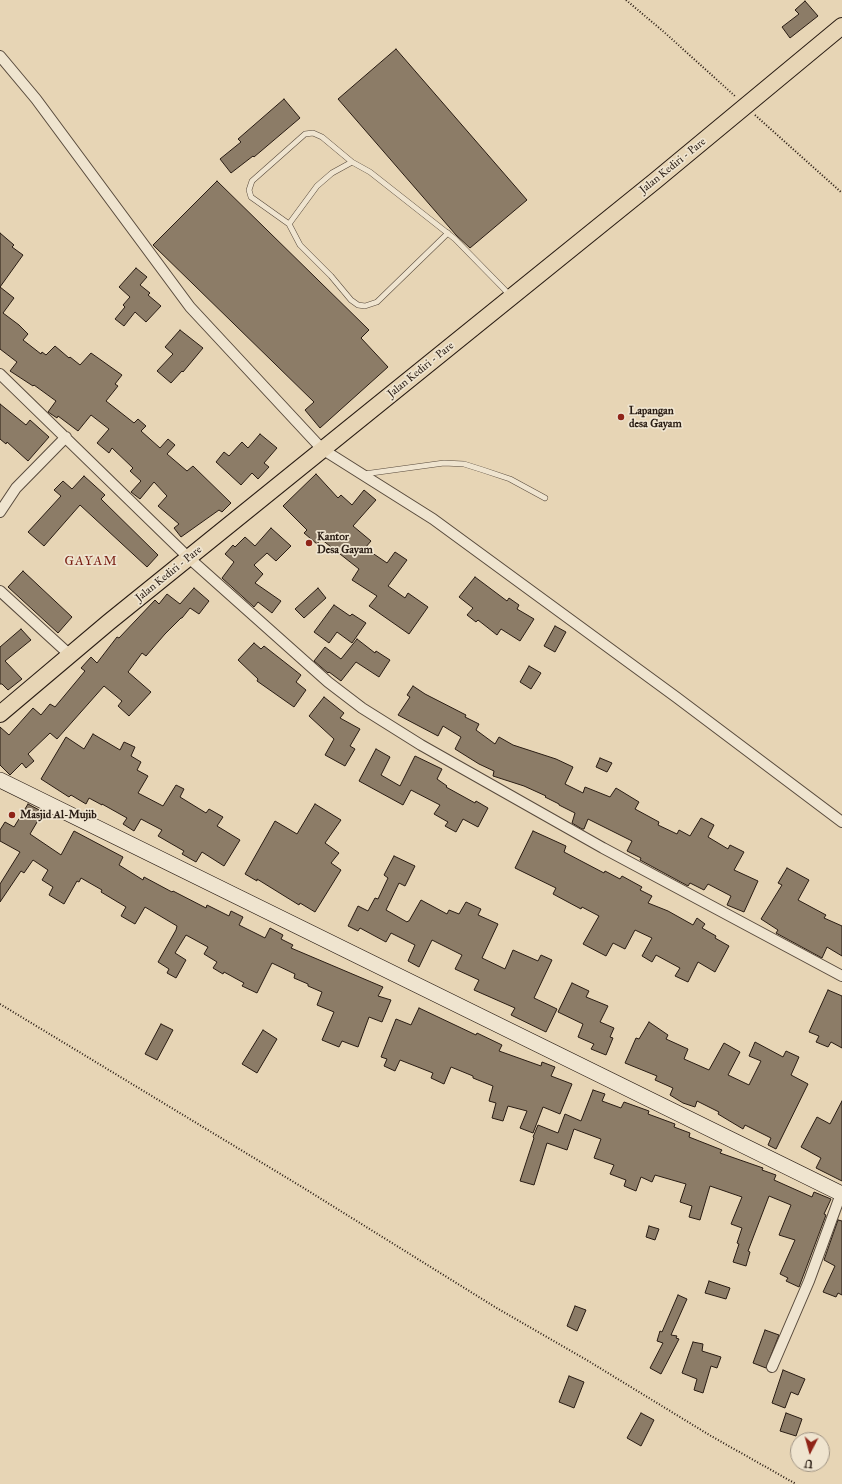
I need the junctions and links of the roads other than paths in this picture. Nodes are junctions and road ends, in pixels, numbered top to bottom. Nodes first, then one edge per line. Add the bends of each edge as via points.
1 (842, 26) edge
2 (0, 56) edge
3 (352, 162) junction
4 (289, 224) junction
5 (448, 233) junction
6 (510, 298) junction
7 (0, 374) edge
8 (66, 437) junction
9 (322, 449) junction
10 (361, 474) junction
11 (545, 498) dead end
12 (0, 512) edge
13 (189, 558) junction
14 (0, 591) edge
15 (70, 655) junction
16 (0, 714) edge
17 (0, 780) edge
18 (842, 822) edge
19 (842, 976) edge
20 (842, 1193) edge
21 (772, 1367) dead end

1 - 6 main road, Jalan Kediri - Pare
2 - 9 street via 36,99 190,308
3 - 4 lane via 332,173 317,186
3 - 4 lane via 322,137 313,133 305,134 252,181 249,190 251,197
3 - 5 lane via 370,172
4 - 5 lane via 300,245 331,276 350,300 365,306 377,302
5 - 6 lane
6 - 9 main road, Jalan Kediri - Pare
7 - 8 street
8 - 12 street via 16,488
8 - 13 street
9 - 10 street
9 - 13 main road, Jalan Kediri - Pare
10 - 11 lane via 444,463 464,464 510,479
10 - 18 street via 433,519 670,692
13 - 15 main road, Jalan Kediri - Pare
13 - 19 street via 328,682 420,746 602,848
14 - 15 street
15 - 16 main road, Jalan Kediri - Pare
17 - 20 street
20 - 21 street via 809,1281

